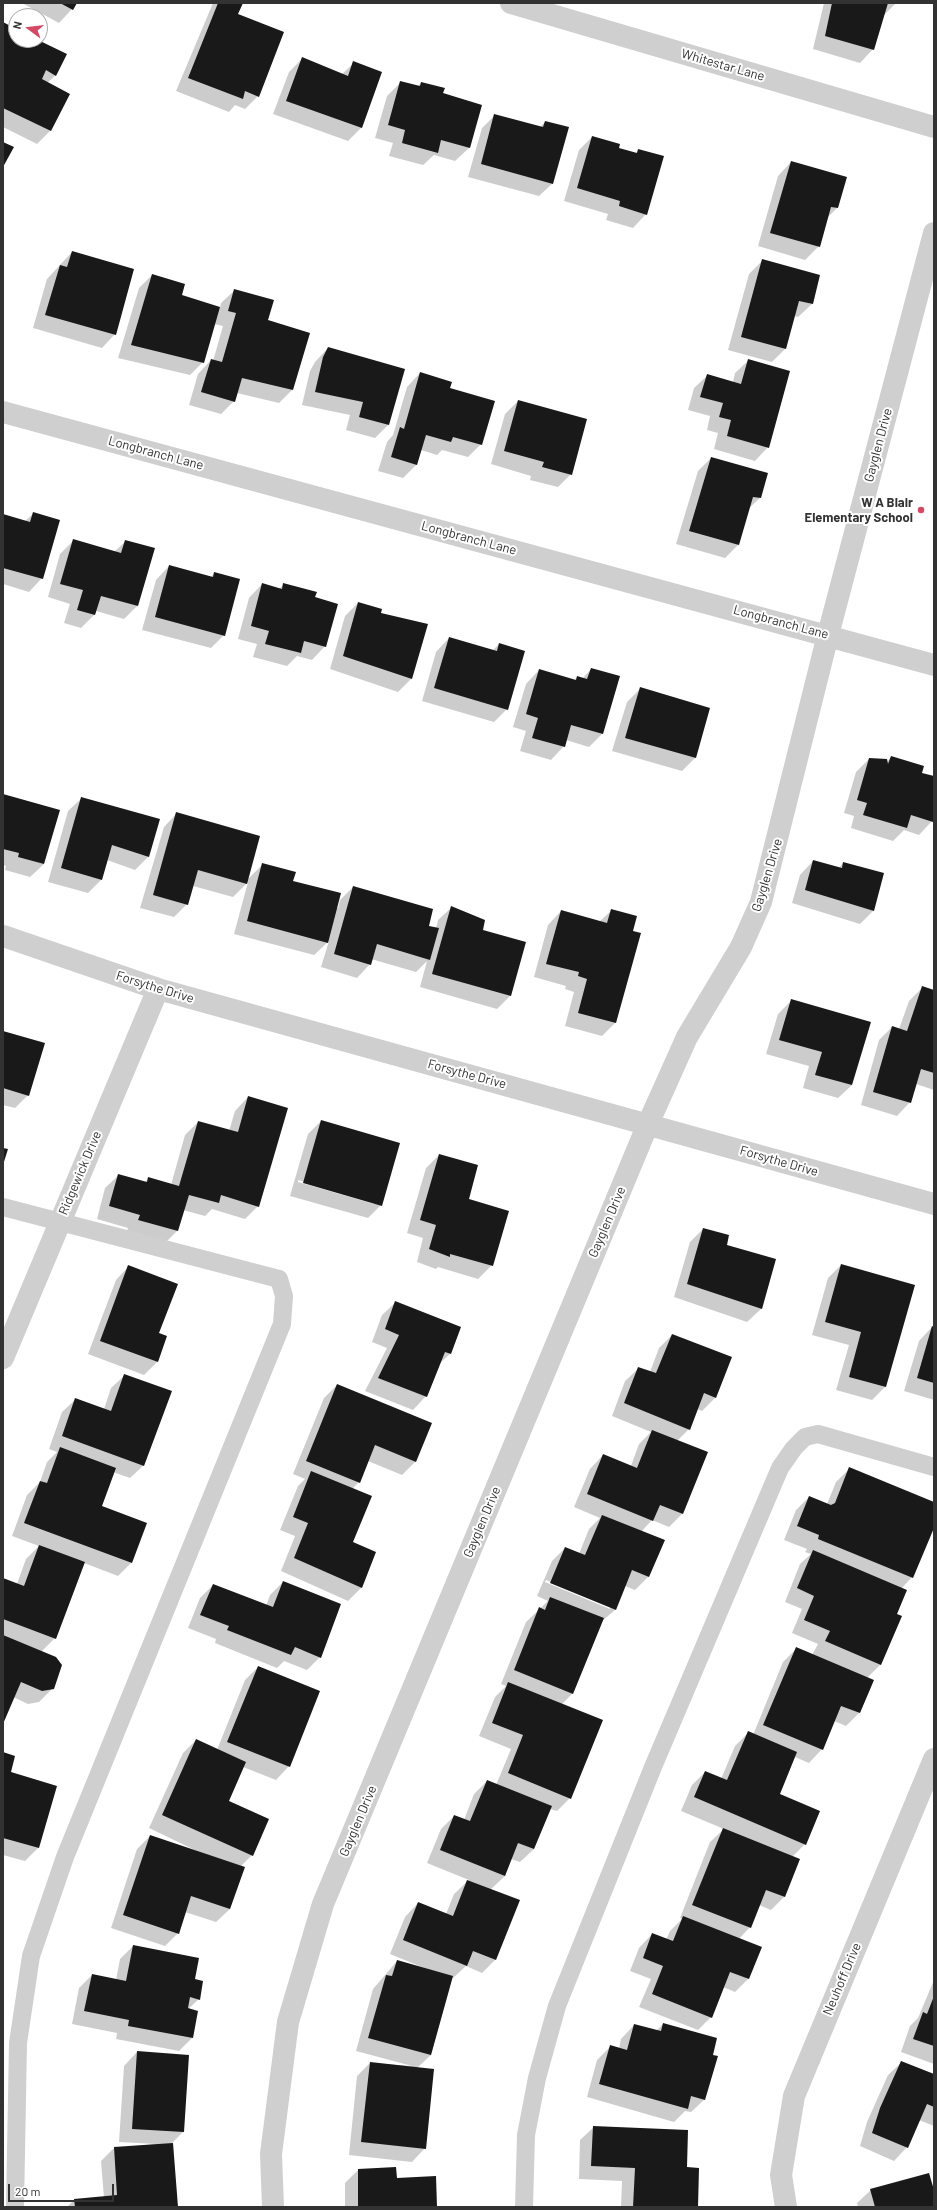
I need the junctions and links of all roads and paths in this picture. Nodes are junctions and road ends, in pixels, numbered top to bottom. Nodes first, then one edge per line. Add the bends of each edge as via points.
1 (511, 3) edge
2 (934, 127) edge
3 (934, 233) edge
4 (3, 412) edge
5 (828, 635) junction
6 (934, 665) edge
7 (3, 936) edge
8 (158, 989) junction
9 (648, 1124) junction
10 (934, 1204) edge
11 (3, 1207) edge
12 (59, 1223) junction
13 (3, 1358) edge
14 (934, 1467) edge
15 (934, 1759) edge
16 (15, 2207) edge
17 (274, 2207) edge
18 (524, 2207) edge
19 (786, 2207) edge

1 - 2 street, Whitestar Lane
3 - 5 street, Gayglen Drive
4 - 5 street, Longbranch Lane
5 - 6 street, Longbranch Lane
5 - 9 street, Gayglen Drive via 761,902 741,947 687,1037
7 - 8 street, Forsythe Drive
8 - 9 street, Forsythe Drive
8 - 12 street, Ridgewick Drive
9 - 10 street, Forsythe Drive
9 - 17 street, Gayglen Drive via 324,1904 288,2022 271,2154
11 - 12 lane
12 - 13 street, Ridgewick Drive
12 - 16 lane via 279,1279 284,1296 282,1324 64,1857 31,1956 18,2043
14 - 18 lane via 818,1434 805,1437 780,1468 653,1768 557,2006 537,2078 526,2135
15 - 19 street, Neuhoff Drive via 794,2096 781,2175

